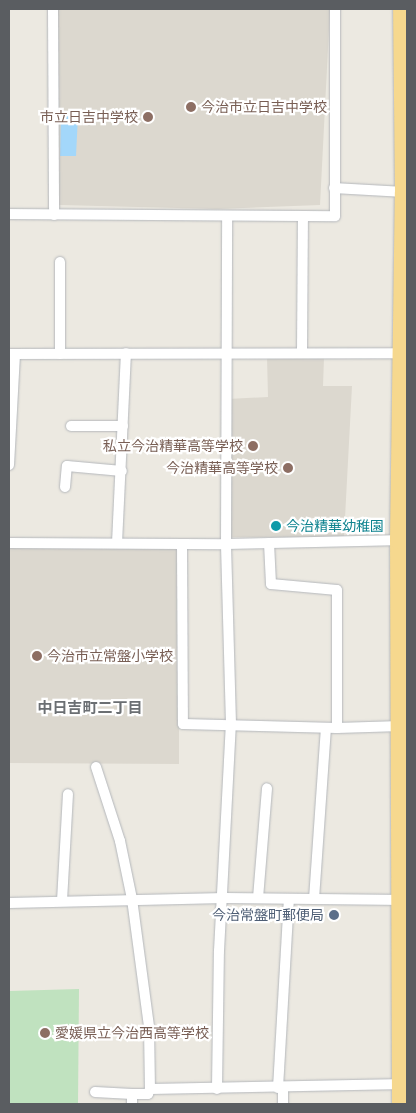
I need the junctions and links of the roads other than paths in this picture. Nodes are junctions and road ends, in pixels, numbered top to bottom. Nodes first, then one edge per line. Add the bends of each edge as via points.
1 (53, 9) edge
2 (335, 9) edge
3 (402, 9) edge
4 (334, 188) junction
5 (404, 192) junction
6 (9, 214) edge
7 (54, 215) junction
8 (227, 217) junction
9 (303, 217) junction
10 (60, 262) dead end
11 (225, 352) junction
12 (302, 352) junction
13 (126, 353) junction
14 (405, 353) edge
15 (12, 354) edge
16 (60, 354) junction
17 (71, 426) dead end
18 (123, 426) junction
19 (9, 464) edge
20 (122, 471) junction
21 (65, 487) dead end
22 (403, 540) edge
23 (9, 542) edge
24 (117, 543) junction
25 (269, 543) junction
26 (182, 544) junction
27 (226, 544) junction
28 (231, 724) junction
29 (401, 726) junction
30 (331, 728) junction
31 (96, 767) dead end
32 (267, 788) dead end
33 (68, 794) dead end
34 (225, 898) junction
35 (258, 898) junction
36 (132, 899) junction
37 (288, 899) junction
38 (314, 899) junction
39 (404, 900) edge
40 (62, 901) junction
41 (9, 903) edge
42 (404, 1084) edge
43 (281, 1088) junction
44 (150, 1089) junction
45 (217, 1089) junction
46 (95, 1092) dead end
47 (132, 1099) edge
48 (283, 1104) edge
49 (401, 1104) edge

1 - 7 street
2 - 4 street
3 - 5 highway
4 - 5 street
4 - 9 street via 335,216
5 - 14 highway
6 - 7 street
7 - 8 street
8 - 9 street
8 - 11 street
9 - 12 street
10 - 16 street
11 - 12 street
11 - 13 street
11 - 27 street
12 - 14 street
13 - 16 street
13 - 18 street
14 - 22 highway
15 - 16 street
15 - 19 street
17 - 18 street
18 - 20 street
20 - 21 street via 68,466
20 - 24 street
22 - 25 street
22 - 29 highway
23 - 24 street
24 - 26 street
25 - 27 street
25 - 30 street via 271,584 338,590
26 - 27 street
26 - 28 street via 183,724
27 - 28 street
28 - 30 street
28 - 34 street
29 - 30 street
29 - 39 highway
30 - 38 street
31 - 36 street via 120,841
32 - 35 street
33 - 40 street
34 - 35 street
34 - 36 street
34 - 45 street via 219,951
35 - 37 street
36 - 40 street
36 - 44 street via 149,1027
37 - 38 street
37 - 43 street
38 - 39 street
39 - 42 highway
40 - 41 street
42 - 43 street
42 - 49 highway
43 - 45 street
43 - 48 street
44 - 45 street
44 - 47 street via 148,1094
46 - 47 street

